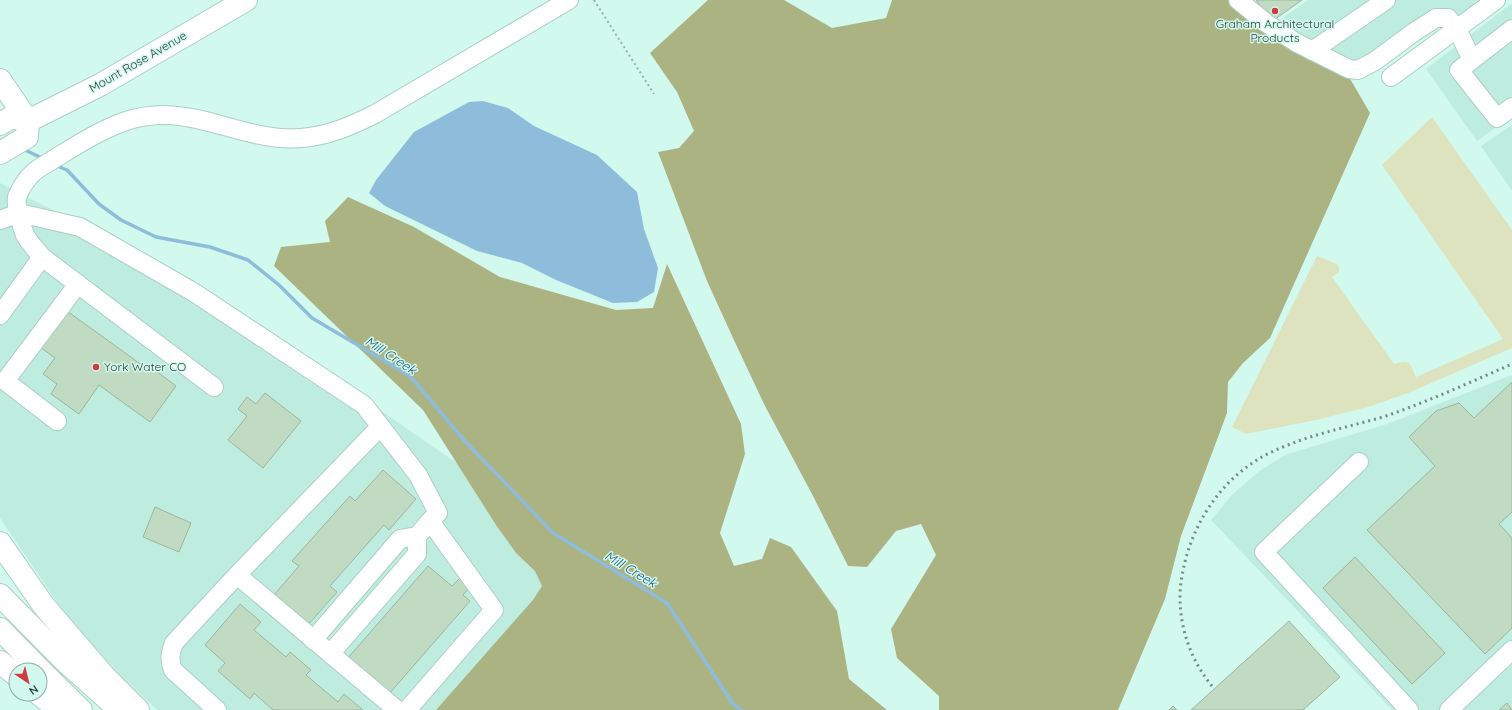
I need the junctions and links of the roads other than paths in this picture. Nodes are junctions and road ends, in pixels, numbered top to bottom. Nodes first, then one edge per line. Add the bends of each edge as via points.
1 (246, 0) edge
2 (569, 0) edge
3 (1238, 0) edge
4 (1386, 0) edge
5 (1496, 0) edge
6 (1457, 29) junction
7 (1512, 29) edge
8 (1312, 51) junction
9 (1472, 60) junction
10 (1391, 77) dead end
11 (0, 80) edge
12 (1512, 107) edge
13 (0, 124) edge
14 (28, 129) junction
15 (0, 154) edge
16 (19, 213) junction
17 (0, 220) edge
18 (42, 256) junction
19 (78, 284) junction
20 (0, 315) edge
21 (214, 387) dead end
22 (57, 421) dead end
23 (380, 427) junction
24 (1359, 462) dead end
25 (430, 521) junction
26 (417, 536) junction
27 (0, 543) edge
28 (237, 575) junction
29 (0, 595) edge
30 (0, 629) edge
31 (314, 640) junction
32 (330, 654) junction
33 (1509, 657) edge
34 (0, 662) edge
35 (32, 662) edge
36 (8, 668) edge
37 (48, 678) edge
38 (48, 701) edge
39 (59, 710) edge
40 (81, 710) edge
41 (119, 710) edge
42 (138, 710) edge
43 (217, 710) edge
44 (397, 710) edge
45 (407, 710) edge
46 (1409, 710) edge
47 (1449, 710) edge

1 - 14 main road, Mount Rose Avenue
2 - 16 street via 375,114 324,135 278,138 252,134 194,118 163,115 141,117 116,125 98,133 34,172 21,188 17,198
3 - 8 street via 1266,23
4 - 8 street
5 - 6 street
6 - 8 street via 1448,18 1436,18 1358,70 1349,69
6 - 9 street
6 - 10 street
7 - 9 street
9 - 12 street via 1459,70 1497,118
11 - 14 main road
13 - 14 main road via 12,117
14 - 15 main road, Mount Rose Avenue
16 - 17 street
16 - 18 street via 26,236
16 - 23 street via 80,227 195,293 364,405
18 - 19 street
18 - 20 street
19 - 21 street
19 - 22 street via 5,381
23 - 25 street via 418,476 438,512
23 - 28 street
24 - 46 street via 1264,552
25 - 26 street
25 - 45 street via 494,610
26 - 31 street via 400,539
26 - 32 street via 417,554
27 - 42 main road via 44,606 104,676
28 - 31 street
28 - 43 street via 174,643 171,651 170,661 173,670
29 - 41 main road via 64,660
30 - 35 main road
31 - 32 street
32 - 44 street
33 - 47 street
34 - 36 main road
37 - 40 main road
38 - 39 main road

